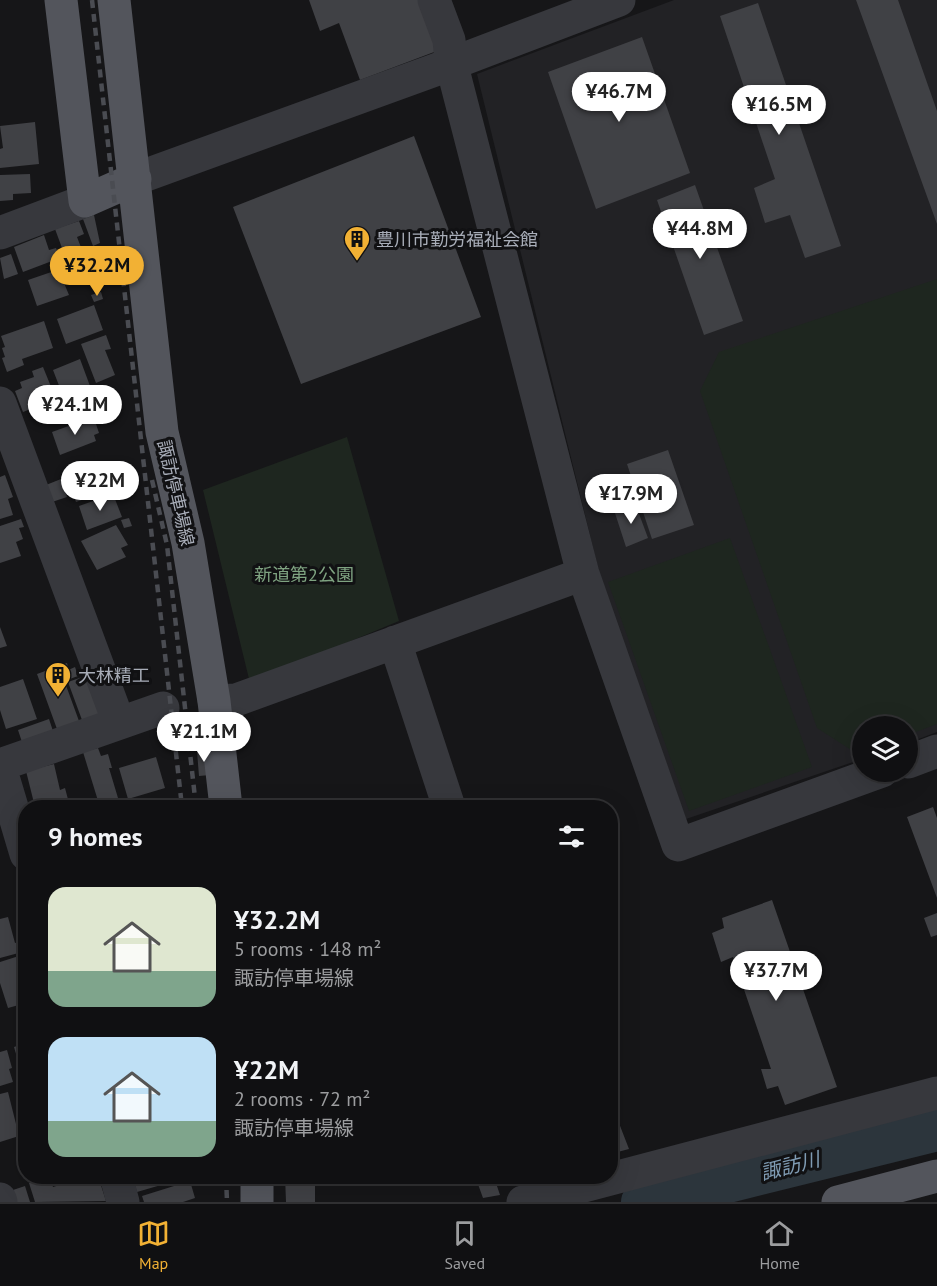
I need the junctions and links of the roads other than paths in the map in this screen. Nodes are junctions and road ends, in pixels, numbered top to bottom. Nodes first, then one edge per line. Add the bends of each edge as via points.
1 (61, 0) edge
2 (114, 0) edge
3 (434, 0) edge
4 (619, 0) edge
5 (451, 62) junction
6 (135, 179) junction
7 (85, 201) junction
8 (0, 233) edge
9 (0, 403) edge
10 (583, 574) junction
11 (395, 642) junction
12 (214, 702) junction
13 (163, 708) dead end
14 (119, 723) junction
15 (937, 751) edge
16 (918, 758) edge
17 (0, 766) edge
18 (852, 782) edge
19 (224, 800) edge
20 (447, 800) edge
21 (18, 827) edge
22 (937, 1093) edge
23 (618, 1172) edge
24 (937, 1176) edge
25 (118, 1184) edge
26 (257, 1184) edge
27 (571, 1184) edge
28 (123, 1202) edge
29 (257, 1202) edge
30 (523, 1202) edge
31 (838, 1202) edge

1 - 7 main road
2 - 6 main road, 諏訪停車場線
3 - 5 street
4 - 5 street
5 - 6 street
5 - 10 street
6 - 7 main road
6 - 12 main road, 諏訪停車場線 via 162,432 188,543
7 - 8 street
9 - 14 street
10 - 11 street
10 - 18 street via 678,845
11 - 12 street via 236,700
11 - 20 street
12 - 19 main road, 諏訪停車場線
13 - 14 street
14 - 17 street
15 - 16 street
17 - 21 street
22 - 23 street
24 - 31 main road
25 - 28 street
26 - 29 main road
27 - 30 street

